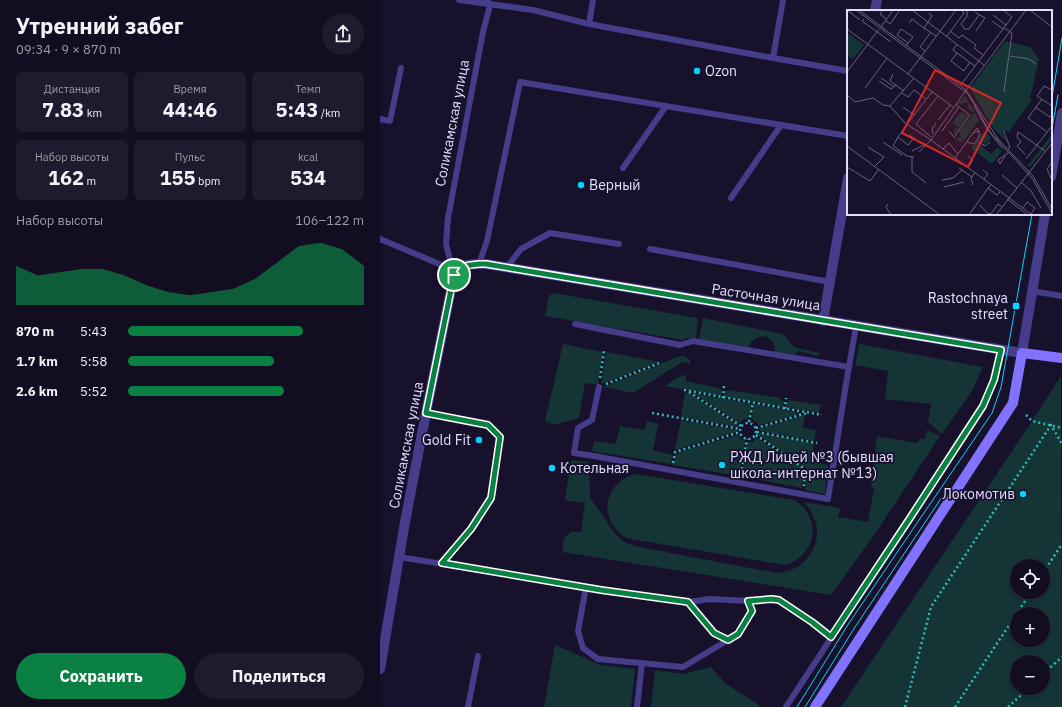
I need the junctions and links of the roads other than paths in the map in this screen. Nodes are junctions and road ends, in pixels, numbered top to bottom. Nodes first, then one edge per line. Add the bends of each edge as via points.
1 (459, 0) edge
2 (593, 0) edge
3 (783, 0) edge
4 (877, 0) edge
5 (489, 2) edge
6 (875, 10) edge
7 (589, 24) junction
8 (773, 58) junction
9 (401, 68) dead end
10 (847, 71) edge
11 (666, 106) junction
12 (1062, 113) edge
13 (380, 119) edge
14 (781, 125) junction
15 (847, 136) edge
16 (623, 168) dead end
17 (1052, 171) edge
18 (847, 184) edge
19 (732, 198) dead end
20 (1045, 215) edge
21 (380, 239) edge
22 (619, 244) dead end
23 (650, 249) dead end
24 (479, 264) junction
25 (506, 268) junction
26 (454, 275) junction
27 (830, 282) junction
28 (1032, 291) junction
29 (1062, 296) edge
30 (823, 321) junction
31 (575, 324) dead end
32 (856, 326) junction
33 (1001, 350) junction
34 (1022, 353) junction
35 (1062, 358) edge
36 (849, 367) junction
37 (599, 387) road end
38 (426, 413) junction
39 (399, 557) junction
40 (442, 563) junction
41 (586, 587) junction
42 (748, 601) junction
43 (688, 602) junction
44 (831, 637) junction
45 (728, 640) junction
46 (478, 656) dead end
47 (642, 663) junction
48 (380, 669) edge
49 (468, 707) edge
50 (637, 707) edge
51 (786, 707) edge
52 (815, 707) edge

1 - 5 lane
2 - 7 lane
3 - 8 lane
4 - 6 street
5 - 7 lane
5 - 26 lane, Соликамская улица via 448,218 446,244
7 - 8 lane
8 - 10 lane
9 - 13 lane via 390,121
11 - 14 lane
11 - 16 lane
11 - 24 lane via 520,82 487,241
12 - 17 street
14 - 15 lane
14 - 19 lane
18 - 27 street
20 - 28 street
21 - 26 lane via 444,266
22 - 25 lane via 550,233 521,249
23 - 27 lane
24 - 25 street, Расточная улица
24 - 26 street, Расточная улица via 466,265 458,269
25 - 30 street, Расточная улица
26 - 38 street, Соликамская улица
27 - 30 street
28 - 29 lane
28 - 34 street
30 - 32 street, Расточная улица
31 - 36 lane via 680,345 693,341
32 - 33 street, Расточная улица
32 - 36 lane
33 - 34 street, Расточная улица
33 - 44 lane via 994,380 983,406
34 - 35 main road, Расточная улица
34 - 52 main road via 1013,403
36 - 37 lane via 828,499 574,453 578,428 592,420
38 - 39 street, Соликамская улица
38 - 40 lane via 488,425 500,437 491,498 471,529
39 - 40 lane
39 - 48 street, Соликамская улица
40 - 41 lane
41 - 43 lane
41 - 47 lane via 578,631 583,648 598,659
42 - 43 lane via 709,599
42 - 44 lane via 779,600
42 - 45 lane via 752,611 738,634
43 - 45 lane via 714,633
44 - 51 lane
45 - 47 lane via 683,667
46 - 49 lane
47 - 50 lane

